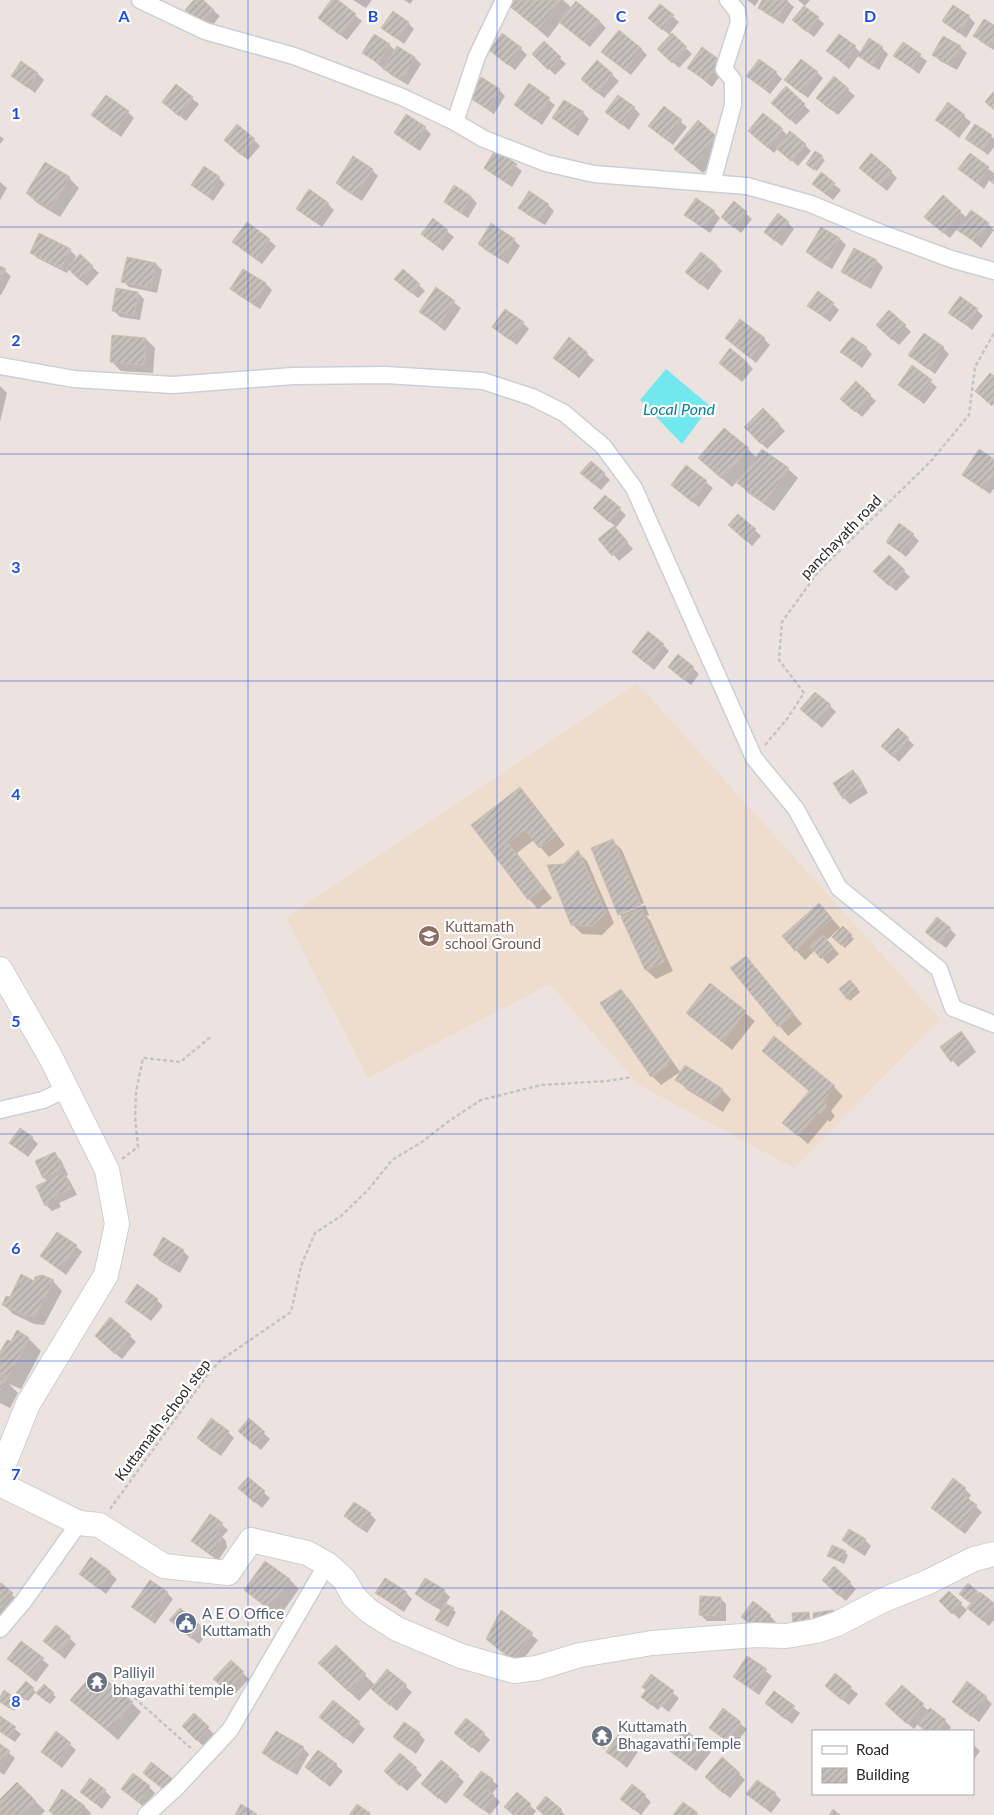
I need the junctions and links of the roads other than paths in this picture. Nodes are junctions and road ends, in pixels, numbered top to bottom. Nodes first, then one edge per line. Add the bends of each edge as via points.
1 (140, 0) edge
2 (504, 0) edge
3 (728, 0) edge
4 (454, 122) junction
5 (712, 183) junction
6 (994, 271) edge
7 (0, 366) edge
8 (0, 969) edge
9 (994, 1024) edge
10 (66, 1089) junction
11 (0, 1110) edge
12 (0, 1474) edge
13 (0, 1484) edge
14 (89, 1524) junction
15 (994, 1554) edge
16 (327, 1564) junction
17 (0, 1629) edge
18 (146, 1815) edge

1 - 4 street via 205,31 294,56 402,97
2 - 4 street via 477,56
3 - 5 street via 737,11 739,22 724,69 733,80 733,105
4 - 5 street via 484,139 546,163 594,174
5 - 6 street via 747,186 810,204 890,237
7 - 9 street via 74,379 173,385 293,376 386,374 483,382 532,397 564,413 603,446 634,488 754,758 796,809 839,888 939,969 953,1008
8 - 10 main road
10 - 11 street via 43,1100
10 - 12 main road via 106,1170 117,1224 106,1275 28,1404
13 - 14 main road
14 - 16 main road via 164,1566 228,1573 251,1540 307,1553
14 - 17 street
15 - 16 main road via 974,1559 816,1631 786,1636 755,1635 652,1643 514,1671 461,1656 397,1629 369,1611 354,1597 344,1579
16 - 18 street via 230,1730

